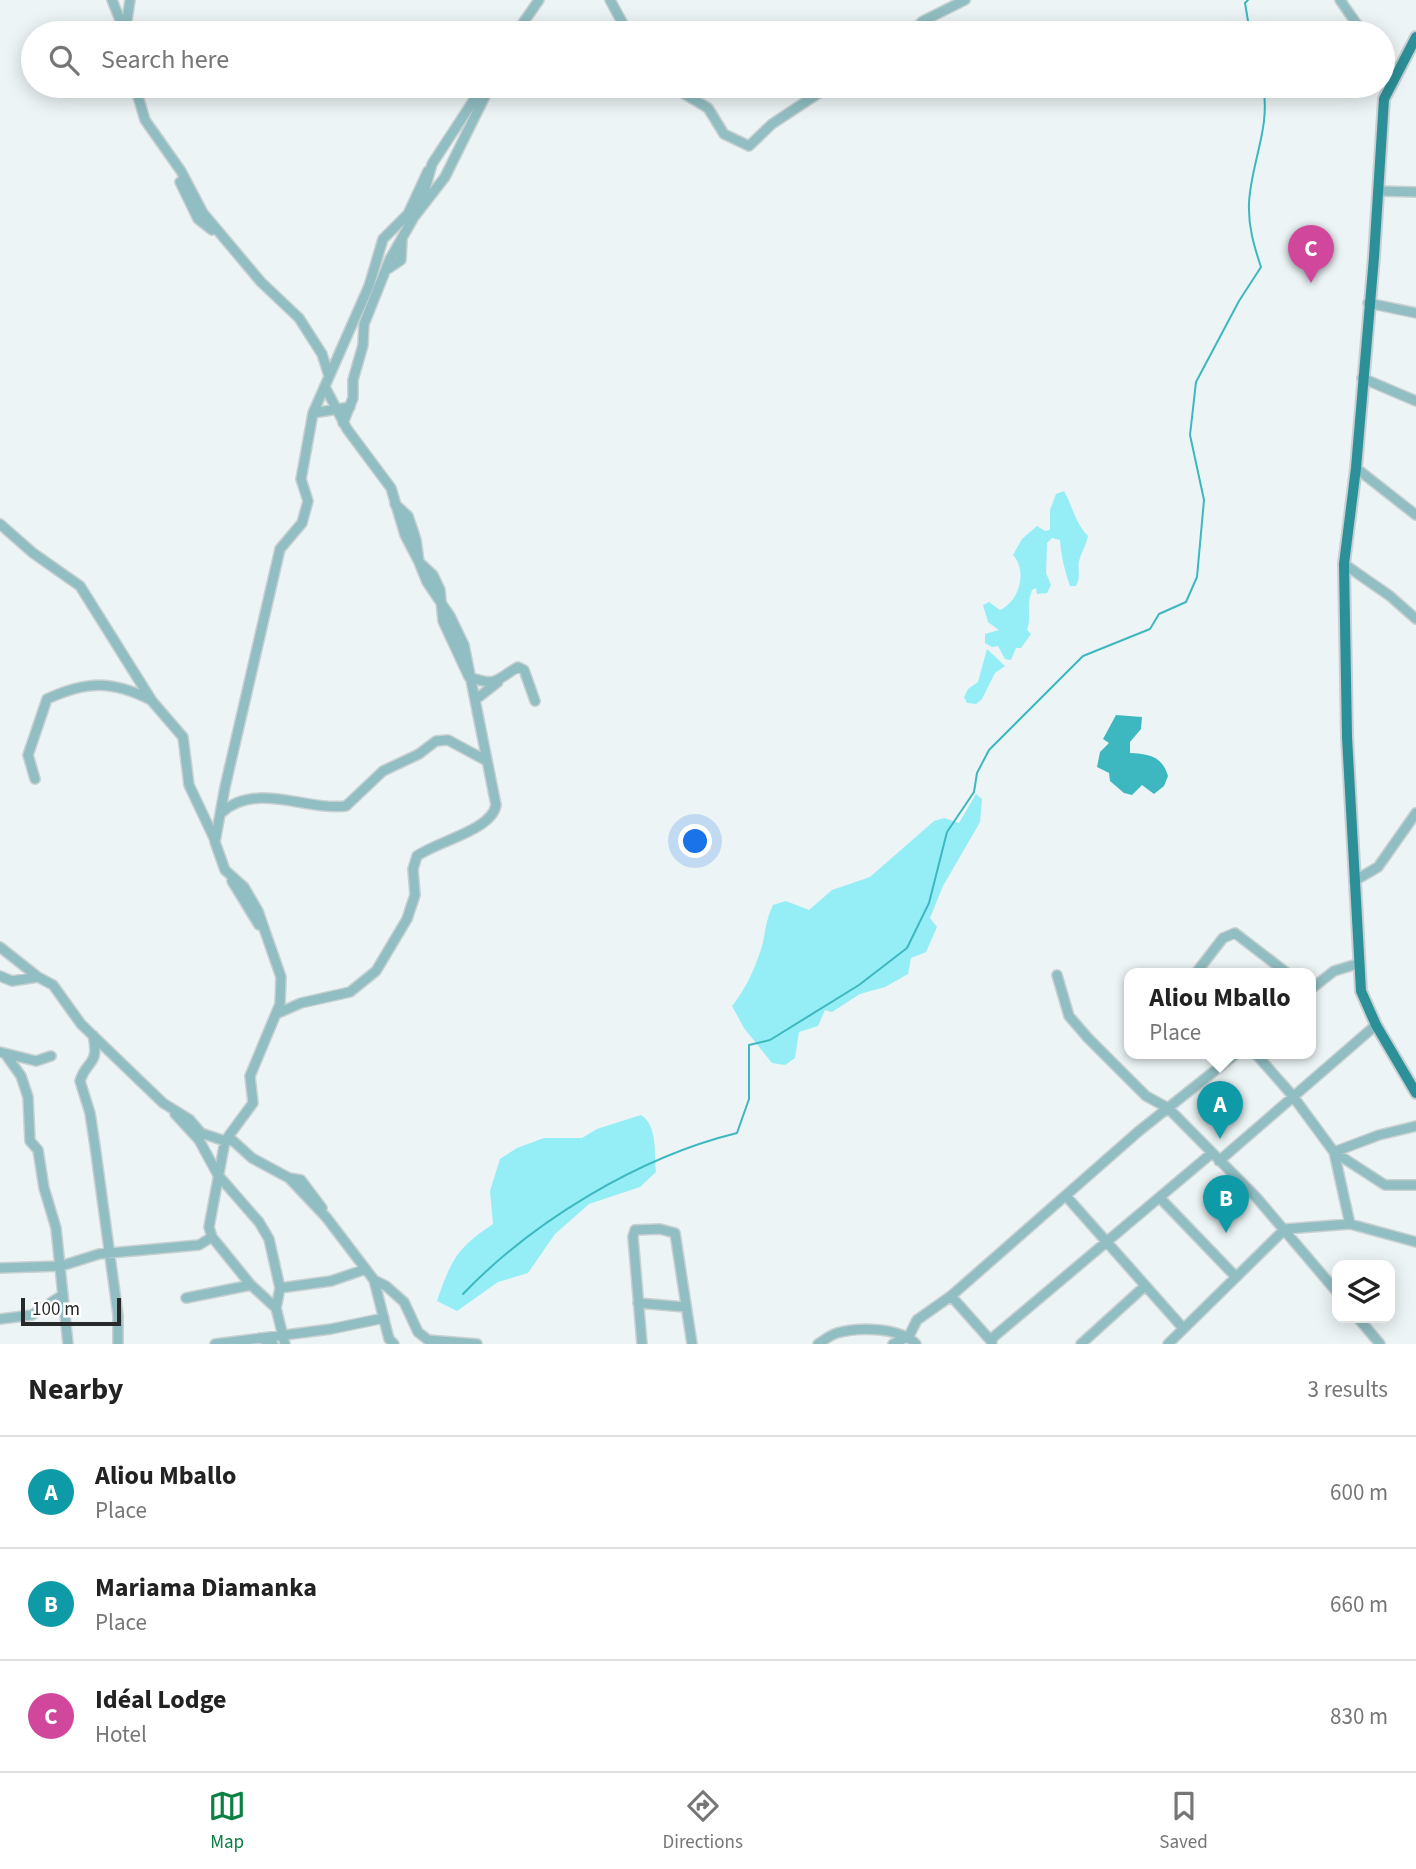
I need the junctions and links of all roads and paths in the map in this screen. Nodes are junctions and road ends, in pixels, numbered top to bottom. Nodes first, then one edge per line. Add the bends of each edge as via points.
1 (111, 0) edge
2 (130, 0) edge
3 (539, 0) edge
4 (610, 0) edge
5 (965, 0) edge
6 (1340, 0) edge
7 (120, 21) edge
8 (127, 21) edge
9 (524, 21) edge
10 (621, 21) edge
11 (923, 21) edge
12 (1355, 21) edge
13 (1416, 37) edge
14 (1395, 78) edge
15 (139, 98) edge
16 (142, 98) edge
17 (475, 98) edge
18 (484, 98) edge
19 (691, 98) edge
20 (811, 98) edge
21 (1384, 99) edge
22 (160, 143) junction
23 (1379, 191) junction
24 (1416, 192) edge
25 (1368, 303) junction
26 (1416, 313) edge
27 (329, 377) junction
28 (1362, 378) junction
29 (325, 387) junction
30 (1416, 401) edge
31 (350, 407) junction
32 (334, 408) junction
33 (313, 412) junction
34 (343, 423) junction
35 (1356, 468) junction
36 (1416, 516) edge
37 (0, 524) edge
38 (1344, 564) junction
39 (1416, 619) edge
40 (469, 677) junction
41 (500, 681) junction
42 (475, 700) junction
43 (152, 701) junction
44 (535, 701) dead end
45 (487, 761) junction
46 (35, 779) dead end
47 (220, 813) junction
48 (1416, 813) edge
49 (215, 842) junction
50 (1354, 881) junction
51 (0, 947) edge
52 (1357, 964) junction
53 (1200, 968) edge
54 (1280, 968) edge
55 (1058, 975) dead end
56 (0, 976) edge
57 (38, 977) junction
58 (1316, 985) edge
59 (276, 1014) junction
60 (1376, 1024) junction
61 (92, 1034) junction
62 (3, 1054) edge
63 (51, 1056) dead end
64 (1216, 1059) edge
65 (1228, 1059) edge
66 (1260, 1059) edge
67 (1220, 1064) junction
68 (1416, 1093) edge
69 (1292, 1095) junction
70 (163, 1103) junction
71 (1168, 1108) junction
72 (1416, 1126) edge
73 (225, 1141) junction
74 (1334, 1152) junction
75 (1212, 1153) junction
76 (1219, 1161) junction
77 (218, 1175) junction
78 (1416, 1185) edge
79 (1066, 1196) junction
80 (1160, 1198) junction
81 (1350, 1224) junction
82 (1285, 1229) junction
83 (212, 1237) junction
84 (1104, 1242) junction
85 (1416, 1242) edge
86 (108, 1254) junction
87 (61, 1266) junction
88 (0, 1268) edge
89 (366, 1269) junction
90 (1235, 1276) junction
91 (374, 1280) junction
92 (250, 1285) junction
93 (1144, 1286) junction
94 (1332, 1286) edge
95 (280, 1288) junction
96 (61, 1296) junction
97 (951, 1296) junction
98 (186, 1298) dead end
99 (638, 1303) junction
100 (685, 1307) junction
101 (275, 1308) junction
102 (384, 1318) junction
103 (0, 1319) edge
104 (1363, 1323) edge
105 (1183, 1328) junction
106 (282, 1333) junction
107 (909, 1336) junction
108 (260, 1338) junction
109 (992, 1342) edge
110 (1173, 1342) edge
111 (232, 1343) edge
112 (68, 1344) edge
113 (118, 1344) edge
114 (215, 1344) edge
115 (273, 1344) edge
116 (285, 1344) edge
117 (394, 1344) edge
118 (477, 1344) edge
119 (642, 1344) edge
120 (692, 1344) edge
121 (818, 1344) edge
122 (892, 1344) edge
123 (916, 1344) edge
124 (1082, 1344) edge
125 (1380, 1344) edge

1 - 7 street
2 - 8 street
3 - 9 street
4 - 10 street
5 - 11 street
6 - 12 street
13 - 14 main road
15 - 22 street via 145,120
16 - 22 street
17 - 27 street via 432,164 422,200 383,239 369,286
18 - 31 street via 445,177 402,239 401,260 385,271 364,324
19 - 20 street via 708,108 724,134 748,146
21 - 23 main road
22 - 27 street via 198,219 223,238 299,318 322,354
23 - 24 street
23 - 25 main road
25 - 26 street
25 - 28 main road
27 - 29 street
28 - 30 street
28 - 35 main road
29 - 32 street
29 - 33 street
31 - 32 street
31 - 34 street
32 - 33 street
32 - 34 street
33 - 47 street via 301,479 308,502 302,523 280,549
34 - 40 street via 391,488 419,562 440,590 445,626
35 - 36 street
35 - 38 main road
37 - 43 street via 80,586
38 - 39 street
38 - 50 main road
40 - 41 street via 487,683
40 - 42 street
41 - 42 street
41 - 44 street via 518,667 524,670
42 - 45 street
43 - 46 street via 129,688 112,685 69,689 47,699 28,755
43 - 49 street via 183,737 189,785
45 - 47 street via 448,740 436,741 383,771 346,806 313,807 266,797 233,802
45 - 59 street via 495,814 480,827 417,856 415,895 407,919 376,971 350,992
47 - 49 street
48 - 50 street via 1378,867
49 - 59 street via 225,870 244,887 258,911 273,950 281,977
50 - 52 main road
51 - 57 street
52 - 58 street via 1334,971
52 - 60 main road via 1361,991
53 - 54 street via 1223,938 1235,933
55 - 71 street via 1069,1016 1137,1088
56 - 57 street via 12,981
57 - 61 street via 54,985
59 - 73 street via 250,1076 253,1103
60 - 68 main road
60 - 69 street
61 - 70 street
61 - 86 street via 96,1050 80,1081 90,1113
62 - 63 street via 36,1061
62 - 87 street via 21,1076 28,1097 30,1141 38,1150
64 - 67 street
65 - 67 street
66 - 69 street
67 - 71 street
69 - 74 street
69 - 76 street
70 - 73 street via 201,1132
70 - 77 street via 199,1140
71 - 75 street
71 - 79 street
72 - 74 street
73 - 77 street
73 - 89 street via 231,1139 252,1158 289,1178
74 - 78 street via 1385,1185
74 - 81 street
75 - 76 street
75 - 80 street
76 - 82 street
77 - 83 street via 209,1227
77 - 95 street via 269,1239
79 - 84 street
79 - 97 street
80 - 84 street
80 - 90 street
81 - 82 street
81 - 85 street
82 - 90 street
82 - 94 street
83 - 86 street via 199,1245
83 - 92 street
84 - 93 street
84 - 109 street
86 - 87 street
86 - 113 street
87 - 88 street
87 - 96 street
89 - 91 street
89 - 95 street via 331,1281
90 - 105 street
91 - 102 street
91 - 118 street via 404,1302 418,1332 428,1340
92 - 98 street
92 - 101 street
93 - 105 street
93 - 124 street
95 - 101 street
96 - 103 street via 32,1315
96 - 112 street
97 - 107 street via 917,1320
97 - 109 street
99 - 100 street
99 - 100 street via 635,1230 660,1229 675,1233
99 - 119 street
100 - 120 street
101 - 106 street
102 - 106 street
102 - 117 street
104 - 125 street
105 - 110 street
106 - 108 street
106 - 116 street
107 - 121 street via 892,1331 837,1333
107 - 122 street
107 - 123 street
108 - 111 street
108 - 115 street
111 - 114 street

